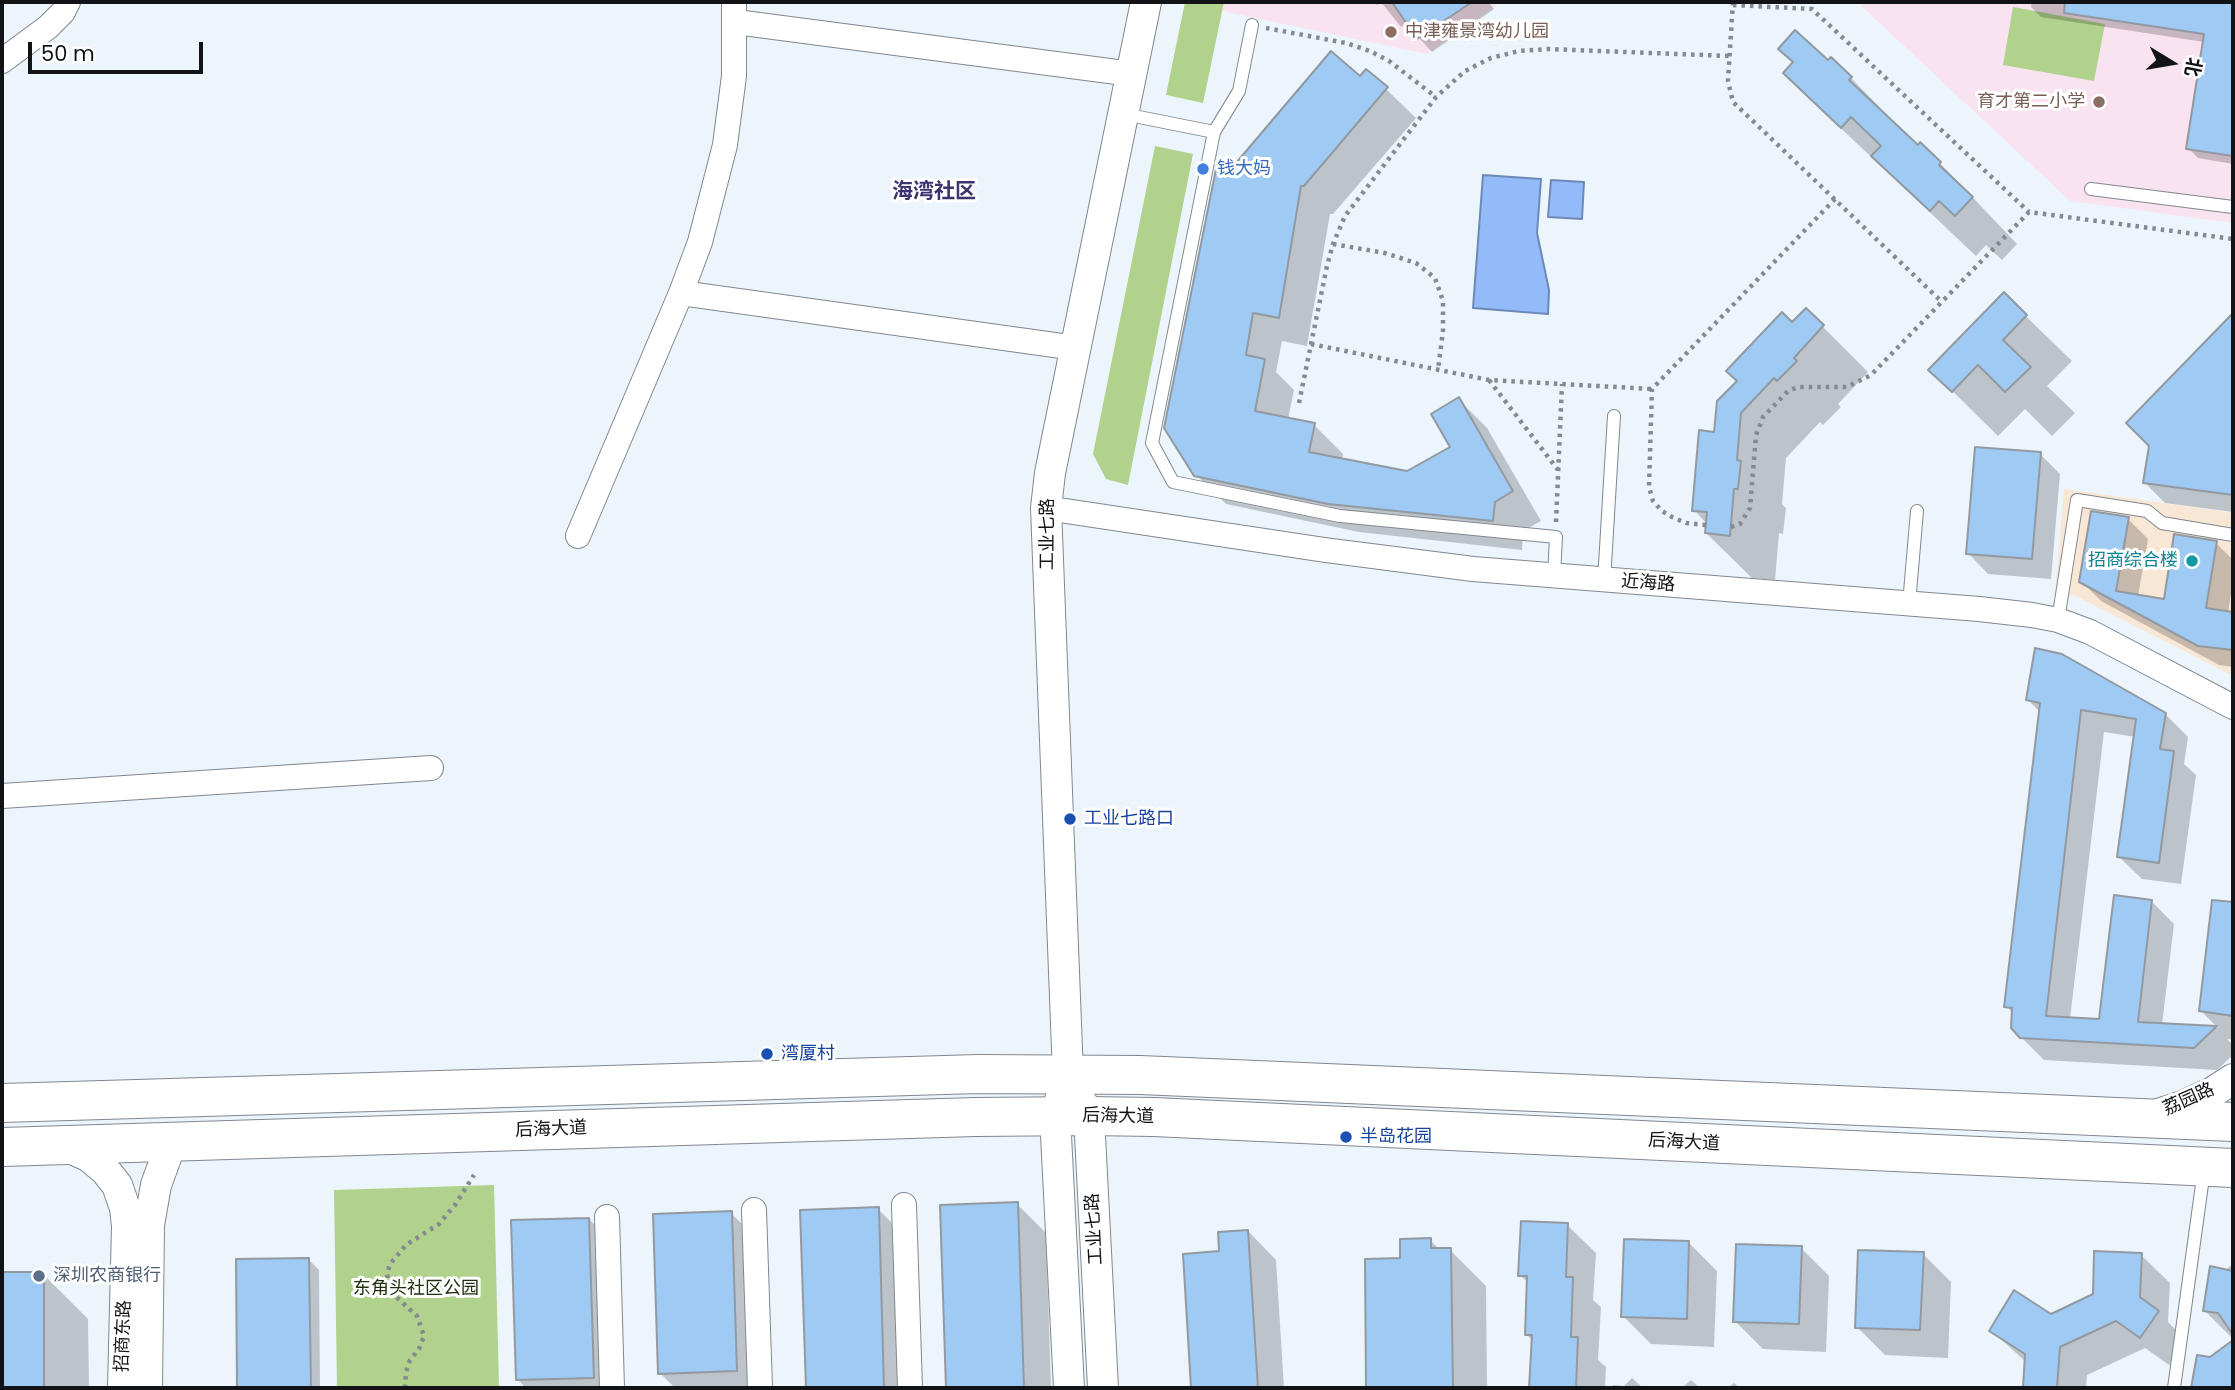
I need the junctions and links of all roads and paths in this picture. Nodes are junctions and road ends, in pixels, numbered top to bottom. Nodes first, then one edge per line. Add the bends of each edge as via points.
1 (68, 2) edge
2 (1146, 2) edge
3 (1733, 3) edge
4 (735, 12) edge
5 (1252, 25) joint
6 (1730, 56) junction
7 (2, 61) edge
8 (1132, 74) junction
9 (1436, 97) junction
10 (1124, 114) junction
11 (1214, 131) junction
12 (2091, 189) dead end
13 (1835, 199) junction
14 (2233, 207) edge
15 (2029, 212) junction
16 (2233, 239) edge
17 (1333, 244) junction
18 (681, 293) junction
19 (1941, 301) junction
20 (1311, 344) junction
21 (1076, 348) junction
22 (1438, 370) junction
23 (1489, 380) junction
24 (1562, 384) junction
25 (1652, 389) junction
26 (1299, 403) dead end
27 (1614, 416) dead end
28 (1558, 470) junction
29 (1046, 508) junction
30 (1917, 511) dead end
31 (1706, 525) dead end
32 (1731, 527) dead end
33 (2233, 534) edge
34 (578, 536) dead end
35 (1556, 537) junction
36 (1555, 576) junction
37 (1604, 581) junction
38 (1909, 604) junction
39 (2058, 620) junction
40 (2233, 707) edge
41 (431, 768) dead end
42 (2, 796) edge
43 (1068, 1075) junction
44 (2233, 1079) edge
45 (10, 1100) edge
46 (1072, 1116) junction
47 (2144, 1119) junction
48 (2233, 1122) edge
49 (172, 1142) junction
50 (63, 1145) junction
51 (2, 1147) edge
52 (2219, 1168) edge
53 (474, 1175) dead end
54 (904, 1205) dead end
55 (754, 1210) dead end
56 (607, 1217) dead end
57 (123, 1388) edge
58 (147, 1388) edge
59 (405, 1388) edge
60 (612, 1388) edge
61 (760, 1388) edge
62 (911, 1388) edge
63 (1069, 1388) edge
64 (1102, 1388) edge
65 (2174, 1388) edge

1 - 7 street via 48,27
2 - 8 street, 工业七路
3 - 6 path
3 - 15 path via 1812,9
4 - 8 street
4 - 18 street via 734,76 725,145 700,242
5 - 9 path via 1370,51
5 - 11 lane via 1239,91
6 - 9 path via 1519,51 1465,71
6 - 13 path via 1728,81 1733,102
8 - 10 street, 工业七路
9 - 17 path via 1345,216
10 - 11 lane
10 - 21 street, 工业七路
11 - 35 lane via 1152,443 1173,482 1339,516
12 - 14 lane
13 - 19 path
13 - 25 path
15 - 16 path
15 - 19 path
17 - 20 path
17 - 22 path via 1416,263 1435,278 1443,302
18 - 21 street
18 - 34 street
19 - 32 path via 1871,375 1847,387 1798,387 1763,417 1756,435 1750,508 1740,524
20 - 22 path
20 - 26 path
21 - 29 street, 工业七路
22 - 23 path
23 - 24 path
23 - 28 path
24 - 25 path
24 - 28 path
25 - 31 path via 1649,487 1653,500 1672,517
27 - 37 lane
28 - 35 path
29 - 36 street, 近海路 via 1400,561
29 - 43 street, 工业七路
30 - 38 lane
33 - 39 lane via 2162,523 2147,511 2077,500
35 - 36 lane
36 - 37 street, 近海路
37 - 38 street, 近海路
38 - 39 street, 近海路
39 - 40 street, 近海路
41 - 42 street
43 - 45 main road
43 - 46 street, 工业七路
43 - 47 main road
44 - 47 street, 荔园路 via 2183,1106
46 - 49 main road, 后海大道
46 - 52 main road, 后海大道
46 - 63 street, 工业七路
46 - 64 street, 工业七路
47 - 48 main road
49 - 50 main road, 后海大道
49 - 58 street, 招商东路 via 156,1185 149,1225
50 - 51 main road, 后海大道
50 - 57 street, 招商东路 via 105,1170 117,1185 125,1208
52 - 65 lane
53 - 59 path via 439,1224 406,1245 390,1264 389,1286 417,1316 424,1336 410,1360
54 - 62 street
55 - 61 street
56 - 60 street

